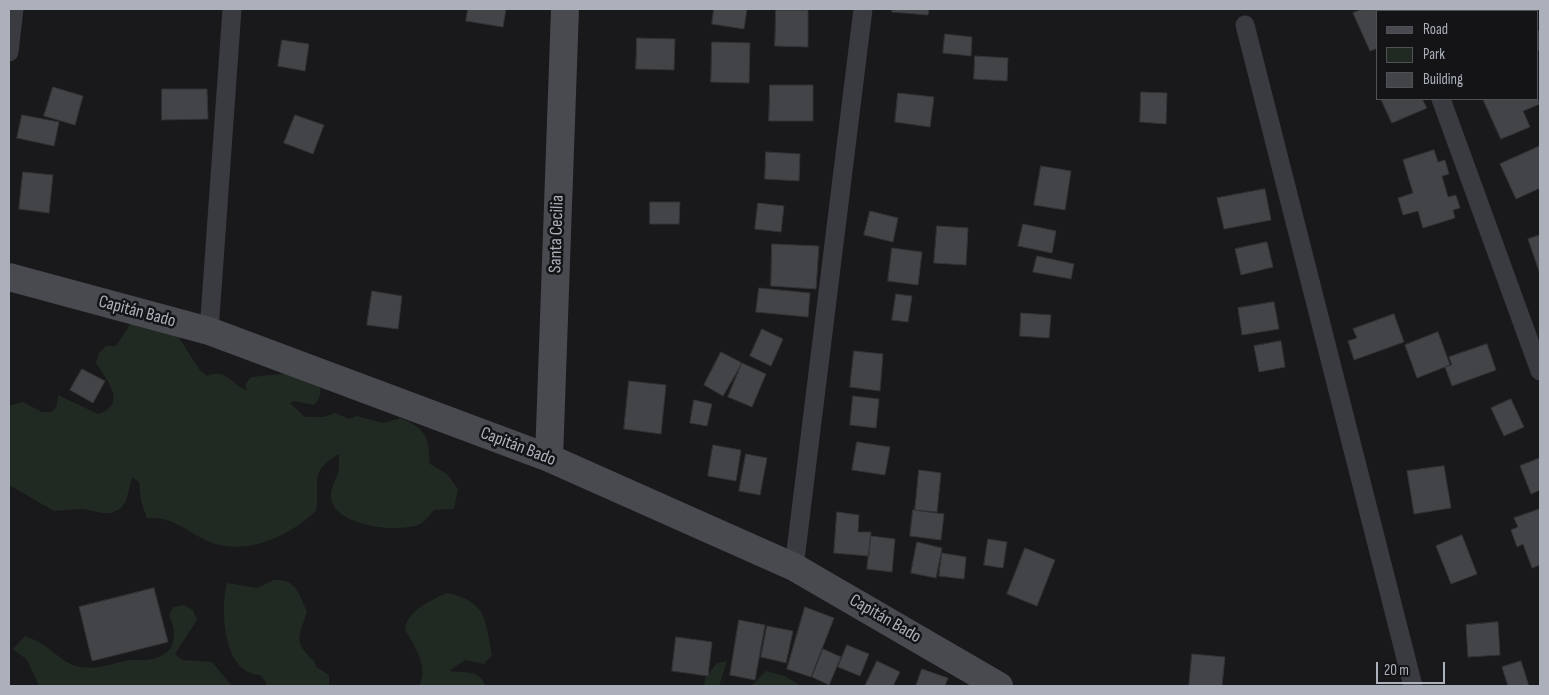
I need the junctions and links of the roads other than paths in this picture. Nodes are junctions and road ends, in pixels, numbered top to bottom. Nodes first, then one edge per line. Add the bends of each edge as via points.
1 (14, 9) edge
2 (232, 9) edge
3 (566, 9) edge
4 (863, 9) edge
5 (1246, 25) dead end
6 (9, 52) edge
7 (1441, 100) edge
8 (10, 280) edge
9 (210, 331) junction
10 (1540, 372) edge
11 (549, 458) junction
12 (794, 567) junction
13 (999, 686) edge
14 (1413, 686) edge

1 - 6 street
2 - 9 street
3 - 11 street, Santa Cecilia
4 - 12 street
5 - 14 street
7 - 10 street
8 - 9 street, Capitán Bado
9 - 11 street, Capitán Bado
11 - 12 street, Capitán Bado
12 - 13 street, Capitán Bado

